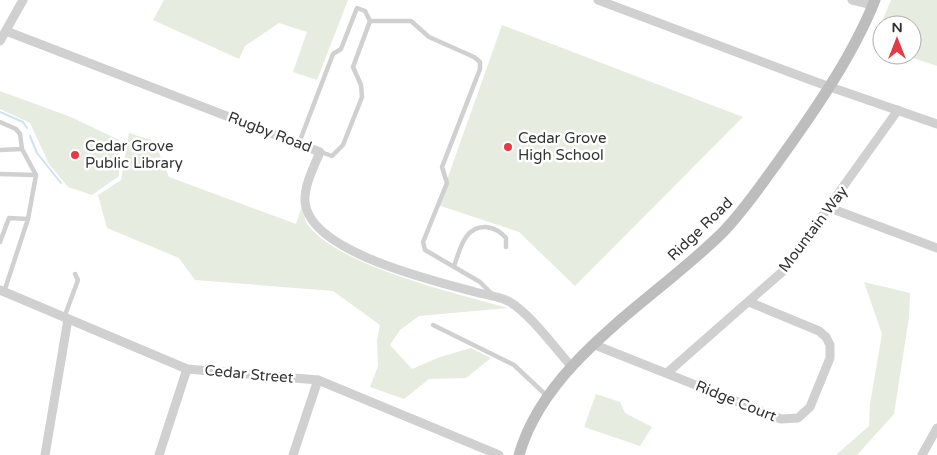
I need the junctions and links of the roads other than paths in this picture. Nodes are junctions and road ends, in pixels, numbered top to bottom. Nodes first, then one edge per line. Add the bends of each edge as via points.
1 (23, 0) edge
2 (598, 0) edge
3 (852, 0) edge
4 (874, 2) edge
5 (370, 21) junction
6 (6, 31) junction
7 (0, 42) edge
8 (828, 86) junction
9 (898, 110) junction
10 (0, 122) edge
11 (937, 124) edge
12 (299, 143) junction
13 (22, 149) junction
14 (0, 150) edge
15 (320, 152) junction
16 (0, 174) edge
17 (36, 176) junction
18 (830, 208) junction
19 (28, 219) junction
20 (0, 242) edge
21 (506, 247) dead end
22 (937, 248) edge
23 (454, 266) junction
24 (75, 274) dead end
25 (2, 291) edge
26 (495, 298) junction
27 (749, 302) junction
28 (66, 318) junction
29 (433, 325) dead end
30 (595, 344) junction
31 (571, 366) junction
32 (187, 369) junction
33 (666, 373) junction
34 (318, 380) junction
35 (547, 396) junction
36 (937, 428) edge
37 (46, 455) edge
38 (159, 455) edge
39 (293, 455) edge
40 (499, 455) edge
41 (519, 455) edge
42 (922, 455) edge

1 - 6 street
2 - 8 street
3 - 4 street
4 - 8 main road, Ridge Road
5 - 12 lane via 365,11 357,8 341,49 333,54
5 - 15 lane via 353,67 362,89 360,103 343,146 332,156
5 - 23 lane via 411,20 428,37 480,62 442,167 446,183 423,242 425,250
6 - 7 street
6 - 12 street, Rugby Road
8 - 9 street
8 - 30 main road, Ridge Road via 786,150 730,224
9 - 11 street
9 - 18 street, Mountain Way
10 - 13 lane via 20,134
12 - 15 street, Rugby Road
13 - 14 lane
13 - 17 lane
15 - 26 street, Rugby Road via 306,195 308,213 318,229 344,247 405,273
16 - 17 lane
17 - 19 lane
18 - 22 street
18 - 27 street, Mountain Way via 782,272
19 - 20 lane via 9,218
19 - 25 lane
21 - 23 lane via 503,234 491,228 478,228 465,238
23 - 26 lane via 484,284
24 - 28 lane via 78,280
25 - 28 street, Cedar Street
26 - 31 street, Rugby Road via 509,301 539,327
27 - 33 street, Mountain Way
27 - 33 street, Ridge Court via 819,331 828,341 830,358 805,413 794,419 781,419
28 - 32 street, Cedar Street
28 - 37 street
29 - 35 lane via 514,365
30 - 31 main road, Ridge Road
30 - 33 street, Ridge Court
31 - 35 main road, Ridge Road
32 - 34 street, Cedar Street
32 - 38 street
34 - 39 street
34 - 40 street, Cedar Street
35 - 41 main road, Ridge Road via 529,428
36 - 42 street

